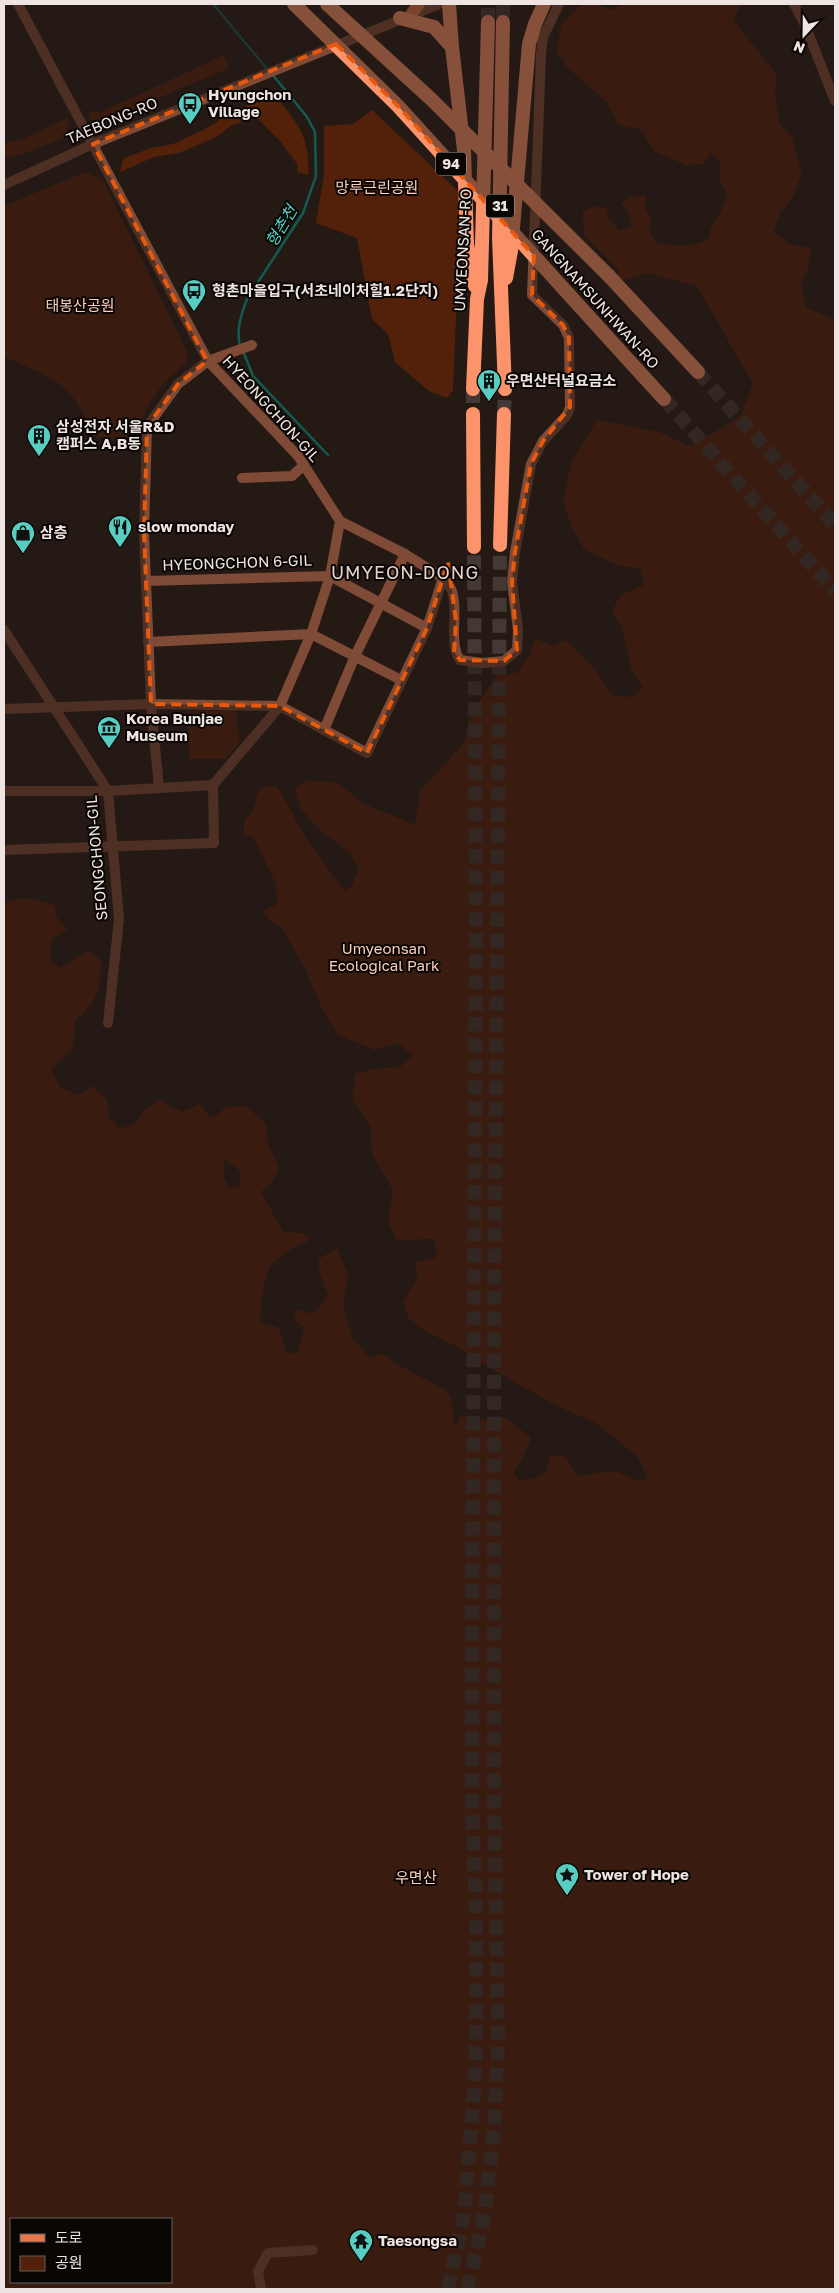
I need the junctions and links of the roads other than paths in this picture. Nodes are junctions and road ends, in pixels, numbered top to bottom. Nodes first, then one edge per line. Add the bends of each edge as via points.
1 (18, 4) edge
2 (294, 4) edge
3 (327, 4) edge
4 (440, 4) edge
5 (449, 4) edge
6 (544, 4) edge
7 (559, 4) edge
8 (794, 4) edge
9 (411, 12) edge
10 (488, 22) tunnel mouth
11 (503, 22) tunnel mouth
12 (452, 47) junction
13 (835, 101) edge
14 (92, 144) junction
15 (4, 185) edge
16 (477, 299) junction
17 (501, 301) junction
18 (252, 345) dead end
19 (208, 361) junction
20 (698, 372) tunnel mouth
21 (473, 389) tunnel mouth
22 (504, 389) tunnel mouth
23 (664, 399) tunnel mouth
24 (473, 414) tunnel mouth
25 (504, 414) tunnel mouth
26 (304, 465) junction
27 (242, 478) dead end
28 (340, 521) junction
29 (500, 545) tunnel mouth
30 (474, 547) tunnel mouth
31 (405, 554) junction
32 (330, 576) junction
33 (443, 578) junction
34 (146, 581) junction
35 (381, 603) junction
36 (427, 628) junction
37 (4, 630) edge
38 (311, 634) junction
39 (148, 642) junction
40 (355, 656) junction
41 (401, 680) junction
42 (150, 704) junction
43 (280, 706) junction
44 (55, 707) junction
45 (4, 709) edge
46 (324, 730) junction
47 (213, 785) junction
48 (159, 788) junction
49 (4, 791) edge
50 (108, 791) junction
51 (114, 847) junction
52 (4, 850) edge
53 (108, 1023) dead end
54 (313, 2250) dead end
55 (261, 2289) edge

1 - 14 street, HYEONGCHON-GIL
2 - 23 highway, GANGNAMSUNHWAN-RO / 94, bridge via 398,106
3 - 20 highway, GANGNAMSUNHWAN-RO / 94, bridge via 431,99 609,276
4 - 9 street
5 - 12 highway
6 - 17 highway via 529,44 511,251
7 - 33 street via 543,36 541,54 532,295 563,324 569,338 570,407 567,415 543,441 531,464 512,582 517,650 504,661 460,660 454,652 456,621 452,590
8 - 13 street
9 - 12 highway via 434,27
9 - 14 street, TAEBONG-RO
10 - 16 highway, UMYEONSAN-RO / 31
11 - 17 highway, 31
12 - 16 highway via 464,150 467,244
14 - 15 street, TAEBONG-RO
14 - 19 street, HYEONGCHON-GIL
16 - 21 highway, UMYEONSAN-RO / 31
17 - 22 highway, 31
18 - 19 street
19 - 26 street, HYEONGCHON-GIL
19 - 34 street via 178,384 148,427 144,533
24 - 30 highway
25 - 29 highway
26 - 27 street via 292,476
26 - 28 street, HYEONGCHON-GIL
28 - 31 street
28 - 32 street
31 - 33 street
31 - 35 street
32 - 34 street, HYEONGCHON 6-GIL
32 - 35 street
32 - 38 street
33 - 36 street
34 - 39 street
35 - 36 street
35 - 40 street
36 - 41 street
37 - 44 street, SEONGCHON-GIL
38 - 39 street
38 - 40 street
38 - 43 street
39 - 42 street
40 - 41 street
40 - 46 street
41 - 46 street via 367,753
42 - 43 street
42 - 44 street
42 - 48 street
43 - 46 street
43 - 47 street
44 - 45 street
44 - 50 street, SEONGCHON-GIL
47 - 48 street
47 - 51 street via 214,843
48 - 50 street
49 - 50 street
50 - 51 street, SEONGCHON-GIL
51 - 52 street
51 - 53 street, SEONGCHON-GIL via 119,919
54 - 55 street via 268,2254 258,2271

